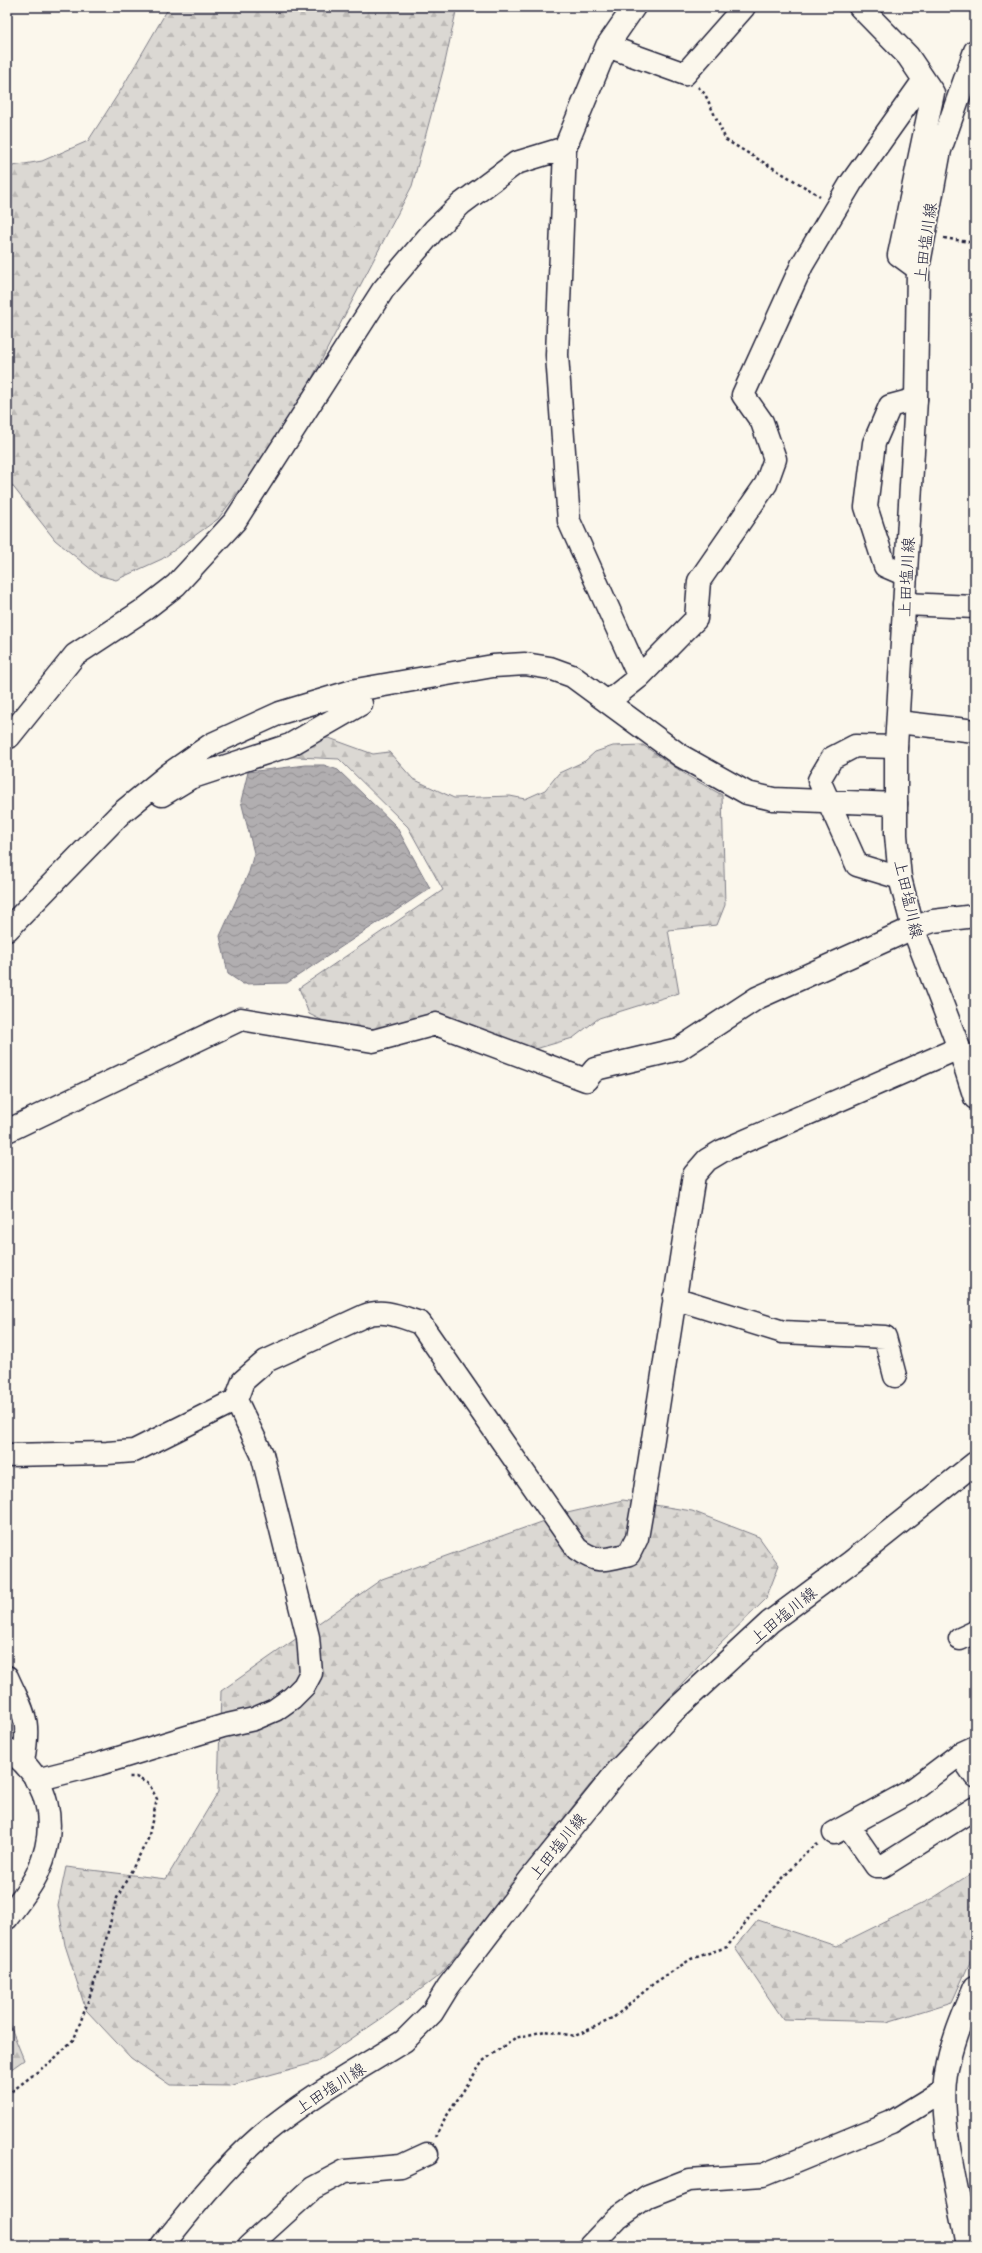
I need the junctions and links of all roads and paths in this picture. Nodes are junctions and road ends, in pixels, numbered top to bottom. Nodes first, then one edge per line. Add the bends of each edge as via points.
1 (634, 7) edge
2 (744, 7) edge
3 (860, 7) edge
4 (607, 46) junction
5 (975, 51) edge
6 (685, 74) junction
7 (924, 80) junction
8 (565, 148) junction
9 (837, 206) junction
10 (924, 235) junction
11 (975, 243) edge
12 (918, 269) junction
13 (916, 399) junction
14 (906, 575) junction
15 (904, 604) junction
16 (975, 607) edge
17 (639, 677) junction
18 (356, 690) junction
19 (609, 702) junction
20 (898, 722) junction
21 (975, 731) edge
22 (7, 736) edge
23 (896, 747) junction
24 (142, 796) junction
25 (830, 802) junction
26 (896, 804) junction
27 (900, 878) junction
28 (975, 916) edge
29 (913, 928) junction
30 (7, 930) edge
31 (965, 1052) edge
32 (975, 1098) edge
33 (7, 1130) edge
34 (674, 1298) junction
35 (896, 1376) dead end
36 (236, 1400) junction
37 (7, 1455) edge
38 (975, 1463) edge
39 (7, 1677) edge
40 (967, 1751) edge
41 (15, 1755) edge
42 (975, 1776) edge
43 (123, 1777) dead end
44 (36, 1780) junction
45 (975, 1808) edge
46 (842, 1830) junction
47 (7, 1918) edge
48 (975, 1987) edge
49 (944, 2090) junction
50 (7, 2095) edge
51 (427, 2154) joint
52 (162, 2246) edge
53 (249, 2246) edge
54 (590, 2246) edge
55 (968, 2246) edge

1 - 4 street
2 - 6 street
3 - 7 street via 908,56
4 - 6 street
4 - 8 street
5 - 10 street, 上田塩川線 via 940,150
6 - 9 path via 705,94 726,140
7 - 9 street via 851,182
7 - 12 street via 933,93 899,255
8 - 17 street via 557,355 569,521
8 - 22 street via 516,163 461,204 434,230 383,290 235,521 176,585 145,609 74,655 9,737
9 - 17 street via 802,265 743,395 762,422 775,460 766,484 699,581 696,619
10 - 11 path
10 - 12 street, 上田塩川線
12 - 13 street, 上田塩川線
13 - 14 street, 上田塩川線
13 - 14 street via 890,406 874,443 866,507 885,566
14 - 15 street, 上田塩川線
15 - 16 street
15 - 20 street, 上田塩川線
17 - 19 street
18 - 19 street via 493,666 525,664 550,668 572,676
18 - 24 street via 280,713 212,744
18 - 24 street via 361,704 290,745 190,778 150,802
19 - 25 street via 681,756 747,793 773,799
20 - 21 street
20 - 23 street, 上田塩川線
23 - 25 street via 855,746 832,758 819,780
23 - 26 street, 上田塩川線
24 - 30 street via 120,814
25 - 26 street
25 - 27 street via 857,865
26 - 27 street, 上田塩川線
27 - 29 street, 上田塩川線
28 - 29 street via 932,921
29 - 31 street, 上田塩川線
29 - 33 street via 757,998 679,1049 595,1069 586,1080 436,1024 373,1041 241,1020
31 - 32 street, 上田塩川線
31 - 34 street via 781,1124 707,1160 694,1175
34 - 35 street via 783,1332 885,1337
34 - 36 street via 637,1538 629,1554 606,1560 591,1559 577,1549 420,1323 388,1312 364,1316 266,1361 243,1381
36 - 37 street via 134,1451
36 - 44 street via 262,1454 308,1636 311,1673 304,1686 292,1698 275,1710 254,1719
38 - 52 street, 上田塩川線 via 770,1622 677,1708 620,1768 531,1878 417,2030 404,2041 303,2104 261,2136 211,2184
39 - 41 street via 26,1718 28,1736
40 - 42 street
40 - 46 street via 911,1791
41 - 44 street
43 - 50 path via 136,1777 149,1784 157,1799 148,1839 116,1900 97,1975 74,2039 54,2059
44 - 47 street via 44,1793 50,1814 48,1842 38,1872
45 - 46 street via 883,1866 876,1866
46 - 51 path via 804,1854 755,1910 727,1948 691,1959 653,1984 612,2020 575,2036 545,2031 515,2038 483,2062 442,2123
48 - 49 street via 955,2036
49 - 54 street via 892,2122 763,2175 689,2180 648,2196 618,2217
49 - 55 street via 948,2134
51 - 53 street via 401,2166 345,2171 313,2188

